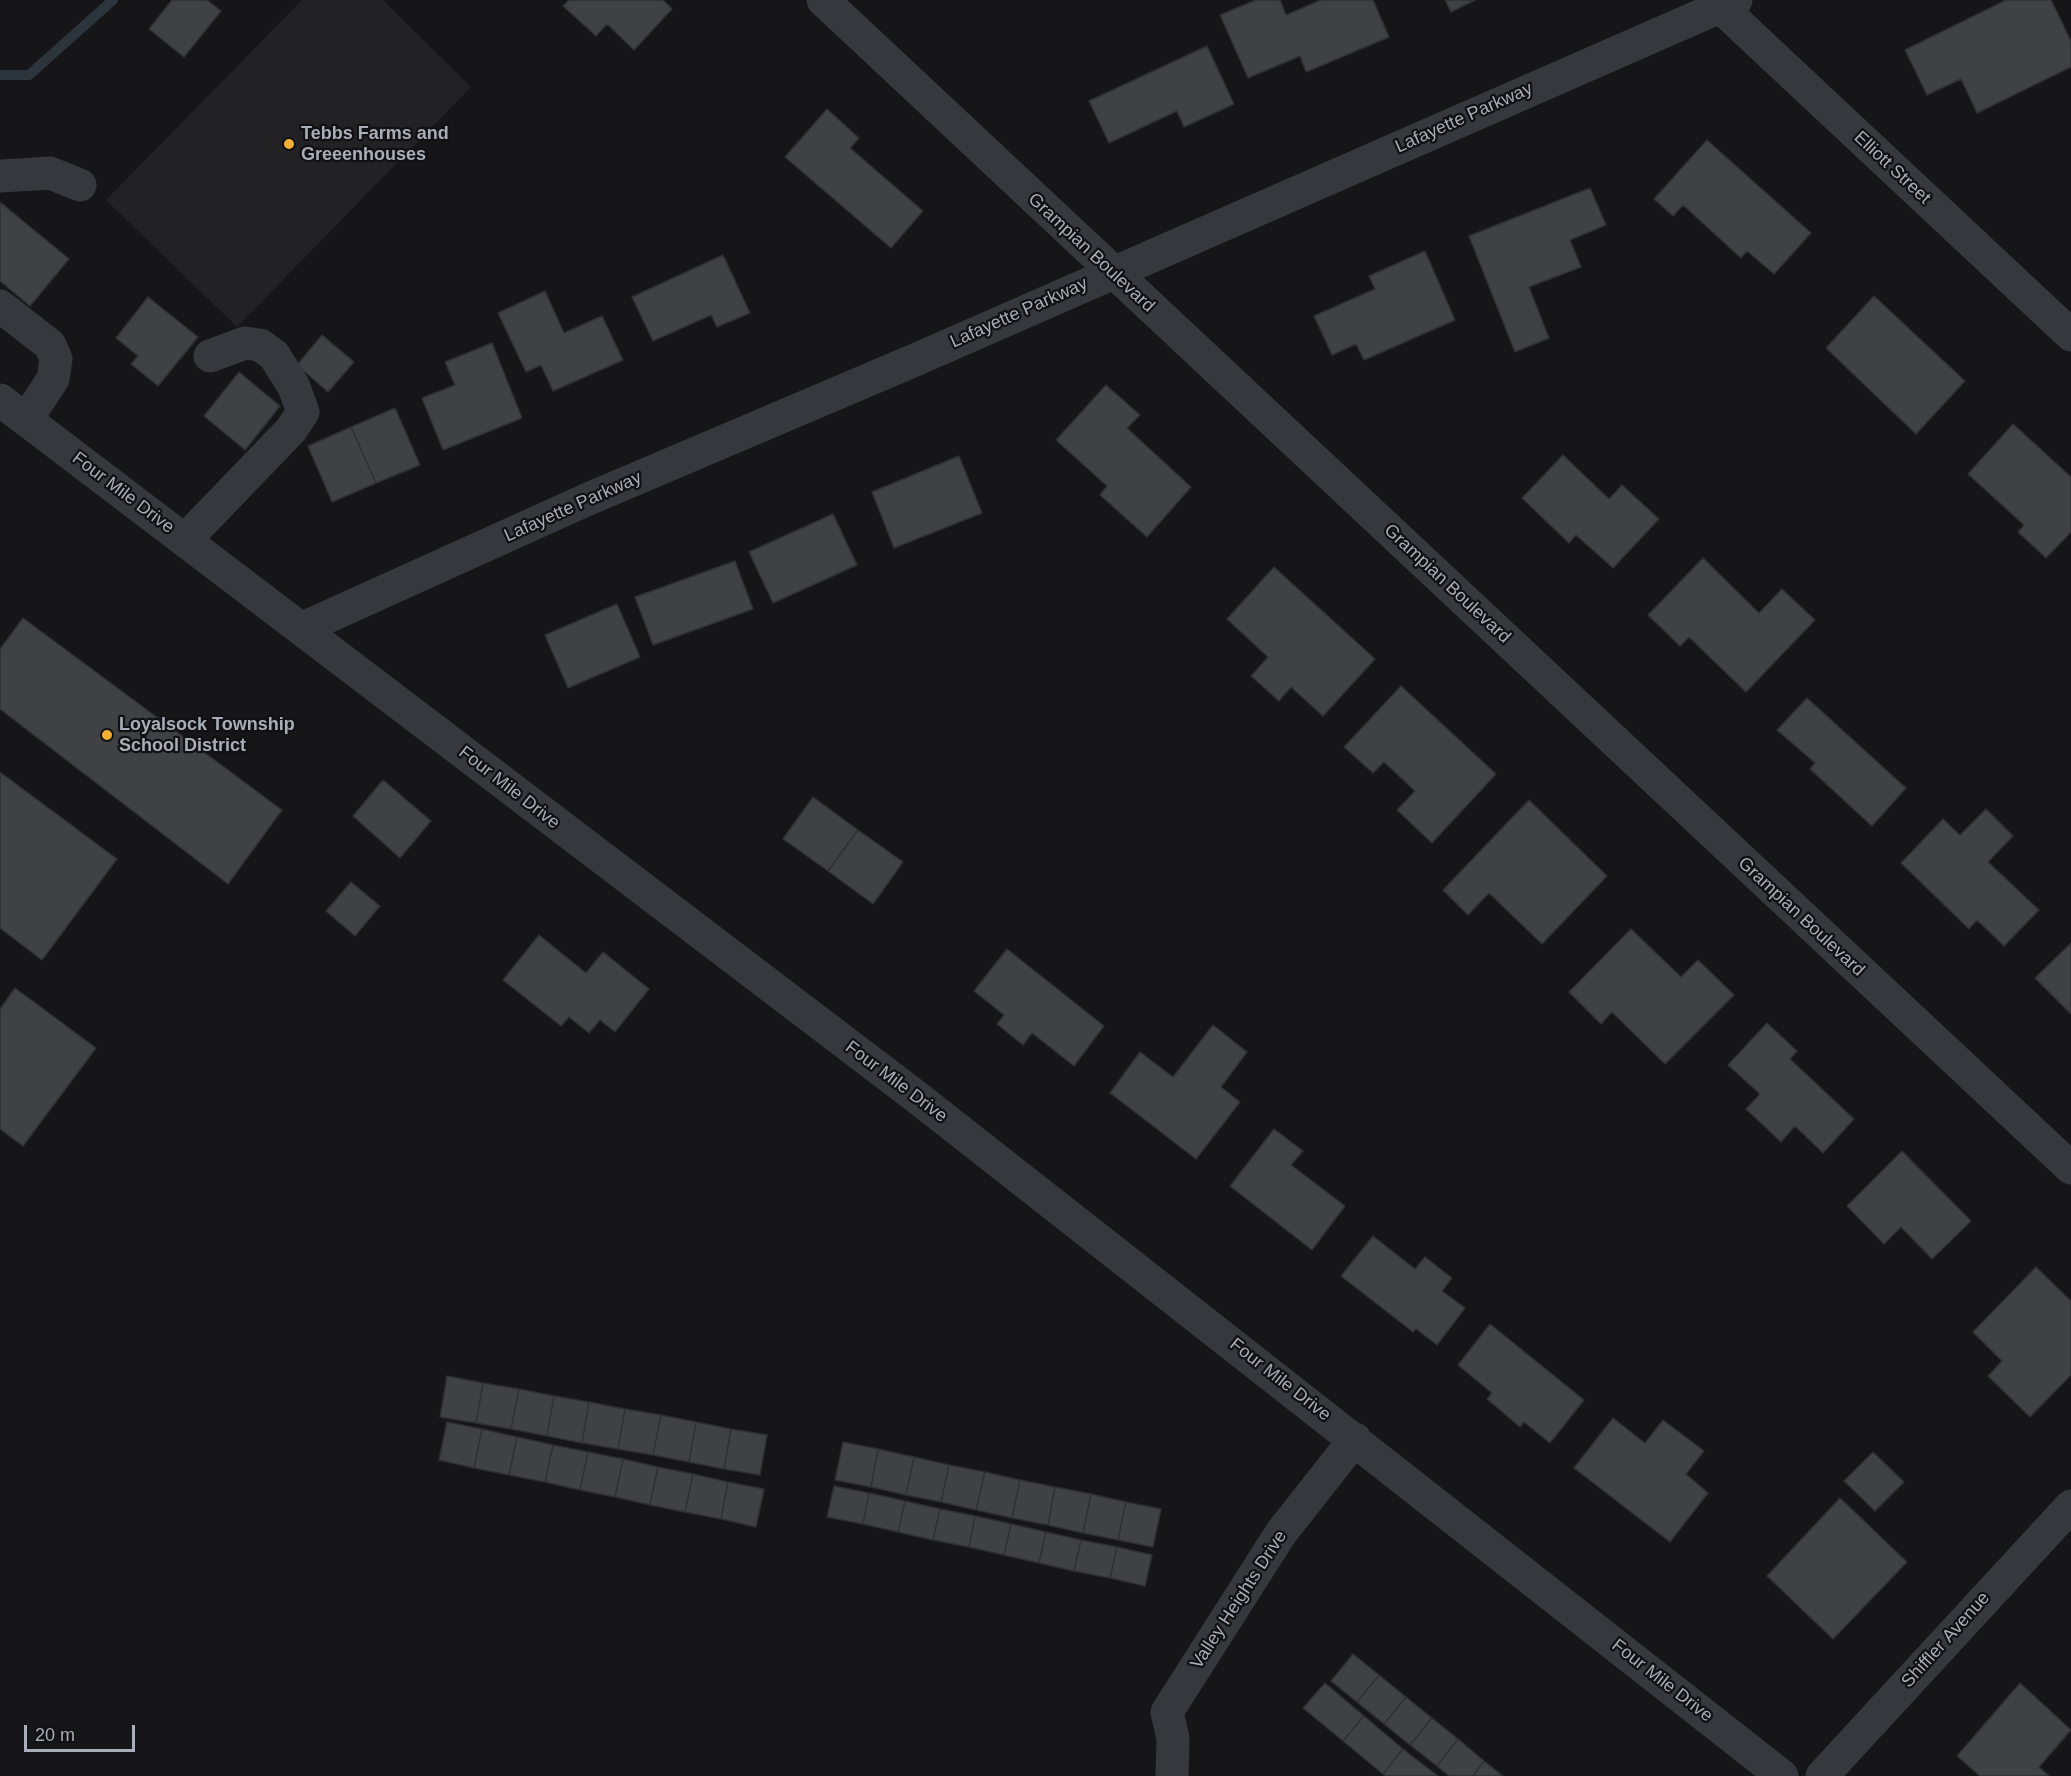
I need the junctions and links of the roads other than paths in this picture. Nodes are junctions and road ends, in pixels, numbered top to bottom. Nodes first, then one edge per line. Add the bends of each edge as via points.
1 (823, 0) edge
2 (1723, 2) edge
3 (0, 176) edge
4 (80, 185) dead end
5 (1111, 272) junction
6 (0, 306) edge
7 (2071, 335) edge
8 (210, 356) dead end
9 (0, 400) edge
10 (26, 420) junction
11 (185, 540) junction
12 (303, 628) junction
13 (2071, 1168) edge
14 (1355, 1439) junction
15 (2071, 1506) edge
16 (1172, 1776) edge
17 (1782, 1776) edge
18 (1822, 1776) edge

1 - 5 street, Grampian Boulevard
2 - 5 street, Lafayette Parkway
2 - 7 street, Elliott Street
3 - 4 street via 50,172
5 - 12 street, Lafayette Parkway via 586,500
5 - 13 street, Grampian Boulevard
6 - 10 street via 50,345 57,359 53,379
8 - 11 street via 245,344 260,345 274,355 294,387 303,412 291,430
9 - 10 street, Four Mile Drive
10 - 11 street, Four Mile Drive
11 - 12 street, Four Mile Drive
12 - 14 street, Four Mile Drive via 562,830 914,1095
14 - 16 street, Valley Heights Drive via 1281,1533 1167,1712 1173,1738
14 - 17 street, Four Mile Drive
15 - 18 street, Shiffler Avenue

